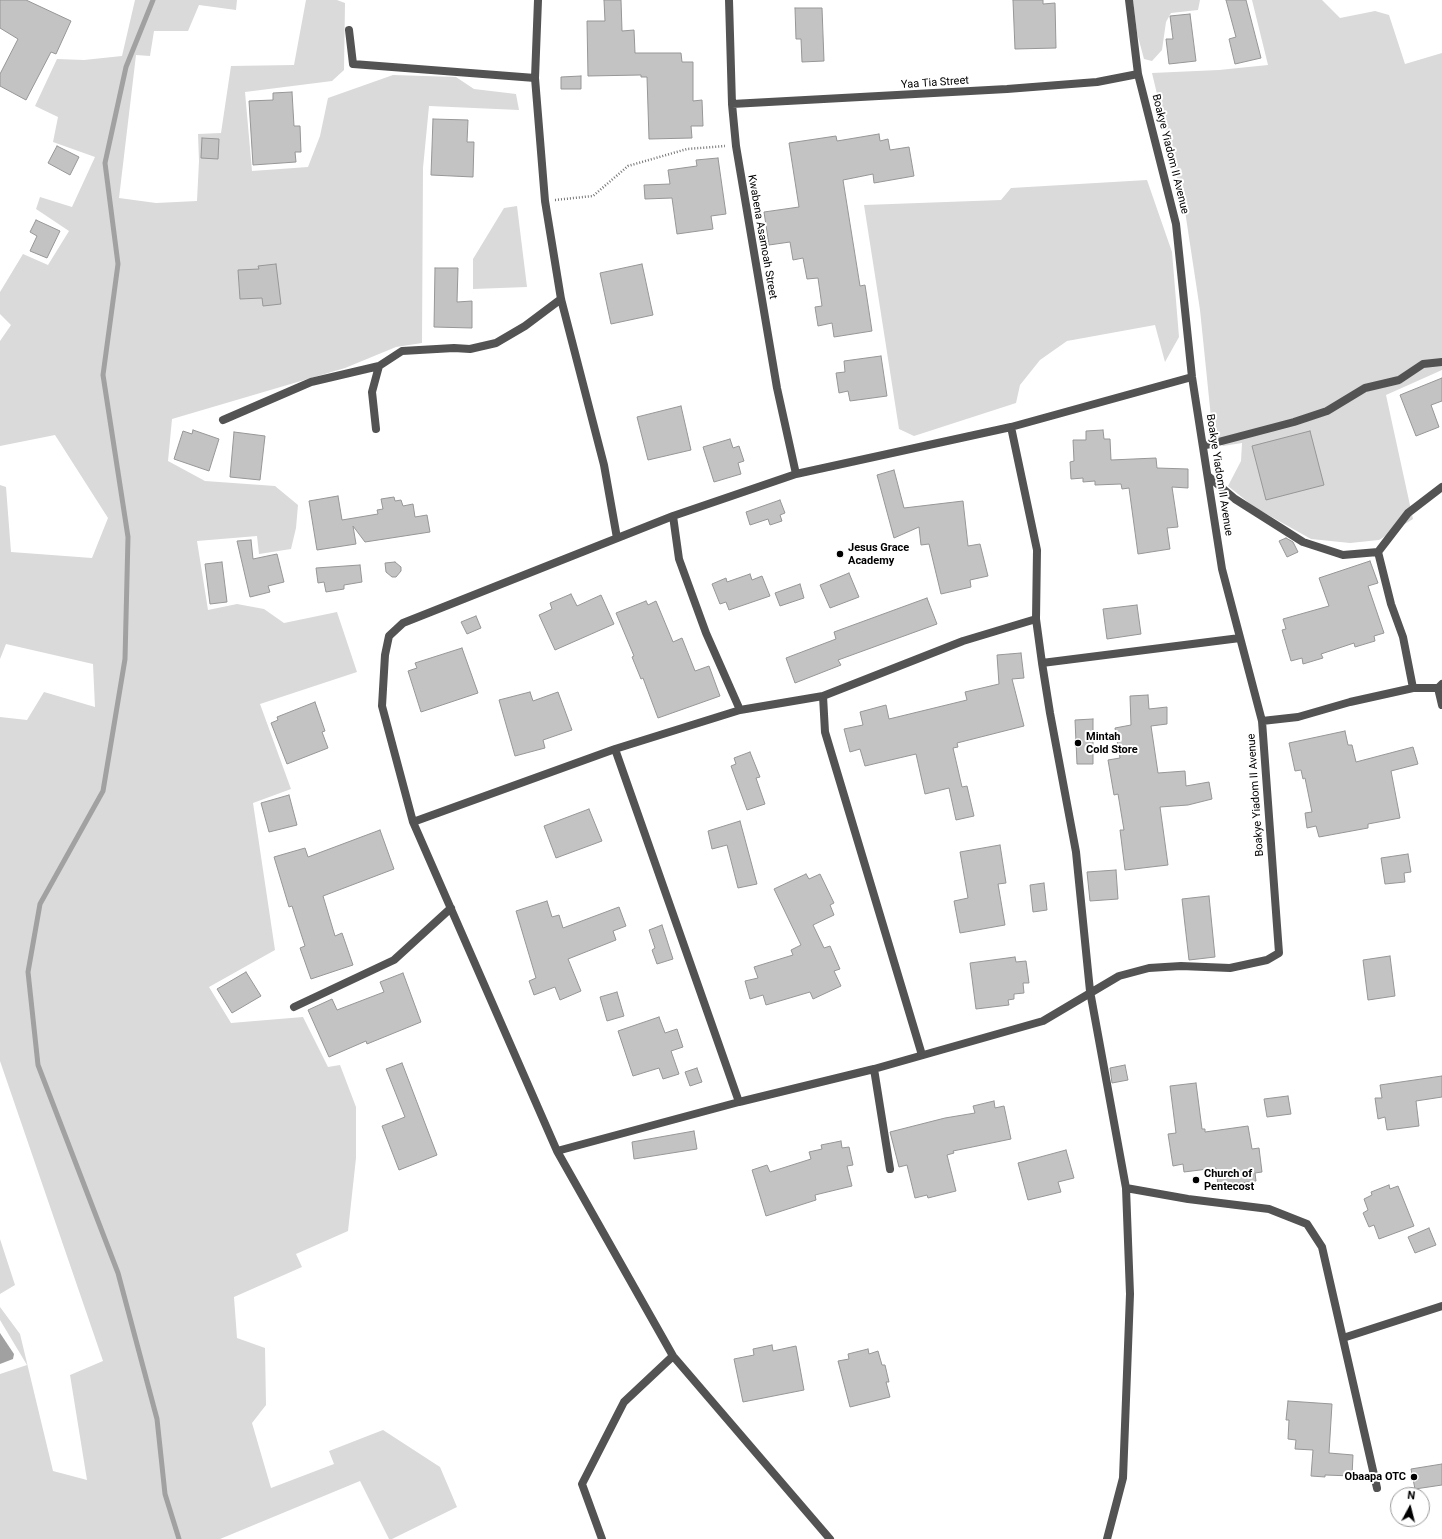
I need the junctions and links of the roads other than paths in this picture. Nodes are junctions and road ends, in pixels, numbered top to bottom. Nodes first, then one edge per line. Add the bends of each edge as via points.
1 (538, 0) edge
2 (729, 0) edge
3 (1129, 0) edge
4 (349, 30) dead end
5 (1138, 74) junction
6 (535, 78) junction
7 (732, 104) junction
8 (561, 298) junction
9 (1442, 362) edge
10 (379, 366) junction
11 (1192, 377) junction
12 (223, 420) dead end
13 (1011, 427) junction
14 (376, 429) dead end
15 (1203, 446) junction
16 (796, 474) junction
17 (1208, 476) junction
18 (1442, 487) edge
19 (673, 516) junction
20 (617, 538) junction
21 (1378, 552) junction
22 (1036, 619) junction
23 (1240, 638) junction
24 (1042, 663) junction
25 (1440, 686) edge
26 (1412, 688) junction
27 (823, 696) junction
28 (1442, 705) edge
29 (740, 710) junction
30 (1262, 721) junction
31 (615, 749) junction
32 (412, 822) junction
33 (452, 908) junction
34 (1090, 992) junction
35 (294, 1007) dead end
36 (922, 1055) junction
37 (874, 1069) junction
38 (739, 1102) junction
39 (557, 1151) junction
40 (890, 1169) dead end
41 (1126, 1188) junction
42 (1442, 1306) edge
43 (1343, 1338) junction
44 (673, 1356) junction
45 (1377, 1488) dead end
46 (602, 1539) edge
47 (830, 1539) edge
48 (1107, 1539) edge

1 - 6 street
2 - 7 street, Kwabena Asamoah Street
3 - 5 street, Boakye Yiadom II Avenue
4 - 6 street via 353,64
5 - 7 street, Yaa Tia Street via 1098,82 1007,89
5 - 11 street, Boakye Yiadom II Avenue via 1176,224
6 - 8 street via 545,201
7 - 16 street, Kwabena Asamoah Street via 736,146 777,388
8 - 10 street via 525,326 496,343 470,349 402,351
8 - 20 street via 604,466
9 - 15 street via 1423,364 1399,380 1365,388 1327,411
10 - 12 street via 311,382
10 - 14 street via 372,392
11 - 13 street
11 - 15 street, Boakye Yiadom II Avenue
13 - 16 street
13 - 22 street via 1037,550
15 - 17 street, Boakye Yiadom II Avenue
16 - 19 street
17 - 21 street via 1235,499 1303,542 1342,555
17 - 23 street, Boakye Yiadom II Avenue via 1222,569
18 - 21 street via 1408,513
19 - 20 street
19 - 29 street via 679,559 706,633
20 - 32 street via 403,623 389,636 385,655 382,706
21 - 26 street via 1391,604 1403,637
22 - 24 street
22 - 27 street via 963,641
23 - 24 street
23 - 30 street, Boakye Yiadom II Avenue
24 - 34 street via 1076,852
25 - 26 street
25 - 28 street
26 - 30 street via 1298,717
27 - 29 street
27 - 36 street via 825,732
29 - 31 street
30 - 34 street, Boakye Yiadom II Avenue via 1279,953 1267,960 1230,968 1149,968 1119,976
31 - 32 street
31 - 38 street
32 - 33 street
33 - 35 street via 394,960
33 - 39 street
34 - 36 street via 1043,1020
34 - 41 street
36 - 37 street
37 - 38 street
37 - 40 street
38 - 39 street
39 - 44 street
41 - 43 street via 1188,1199 1269,1208 1307,1224 1322,1247
41 - 48 street via 1130,1294 1123,1478
42 - 43 street
43 - 45 street
44 - 46 street via 624,1402 582,1484
44 - 47 street

